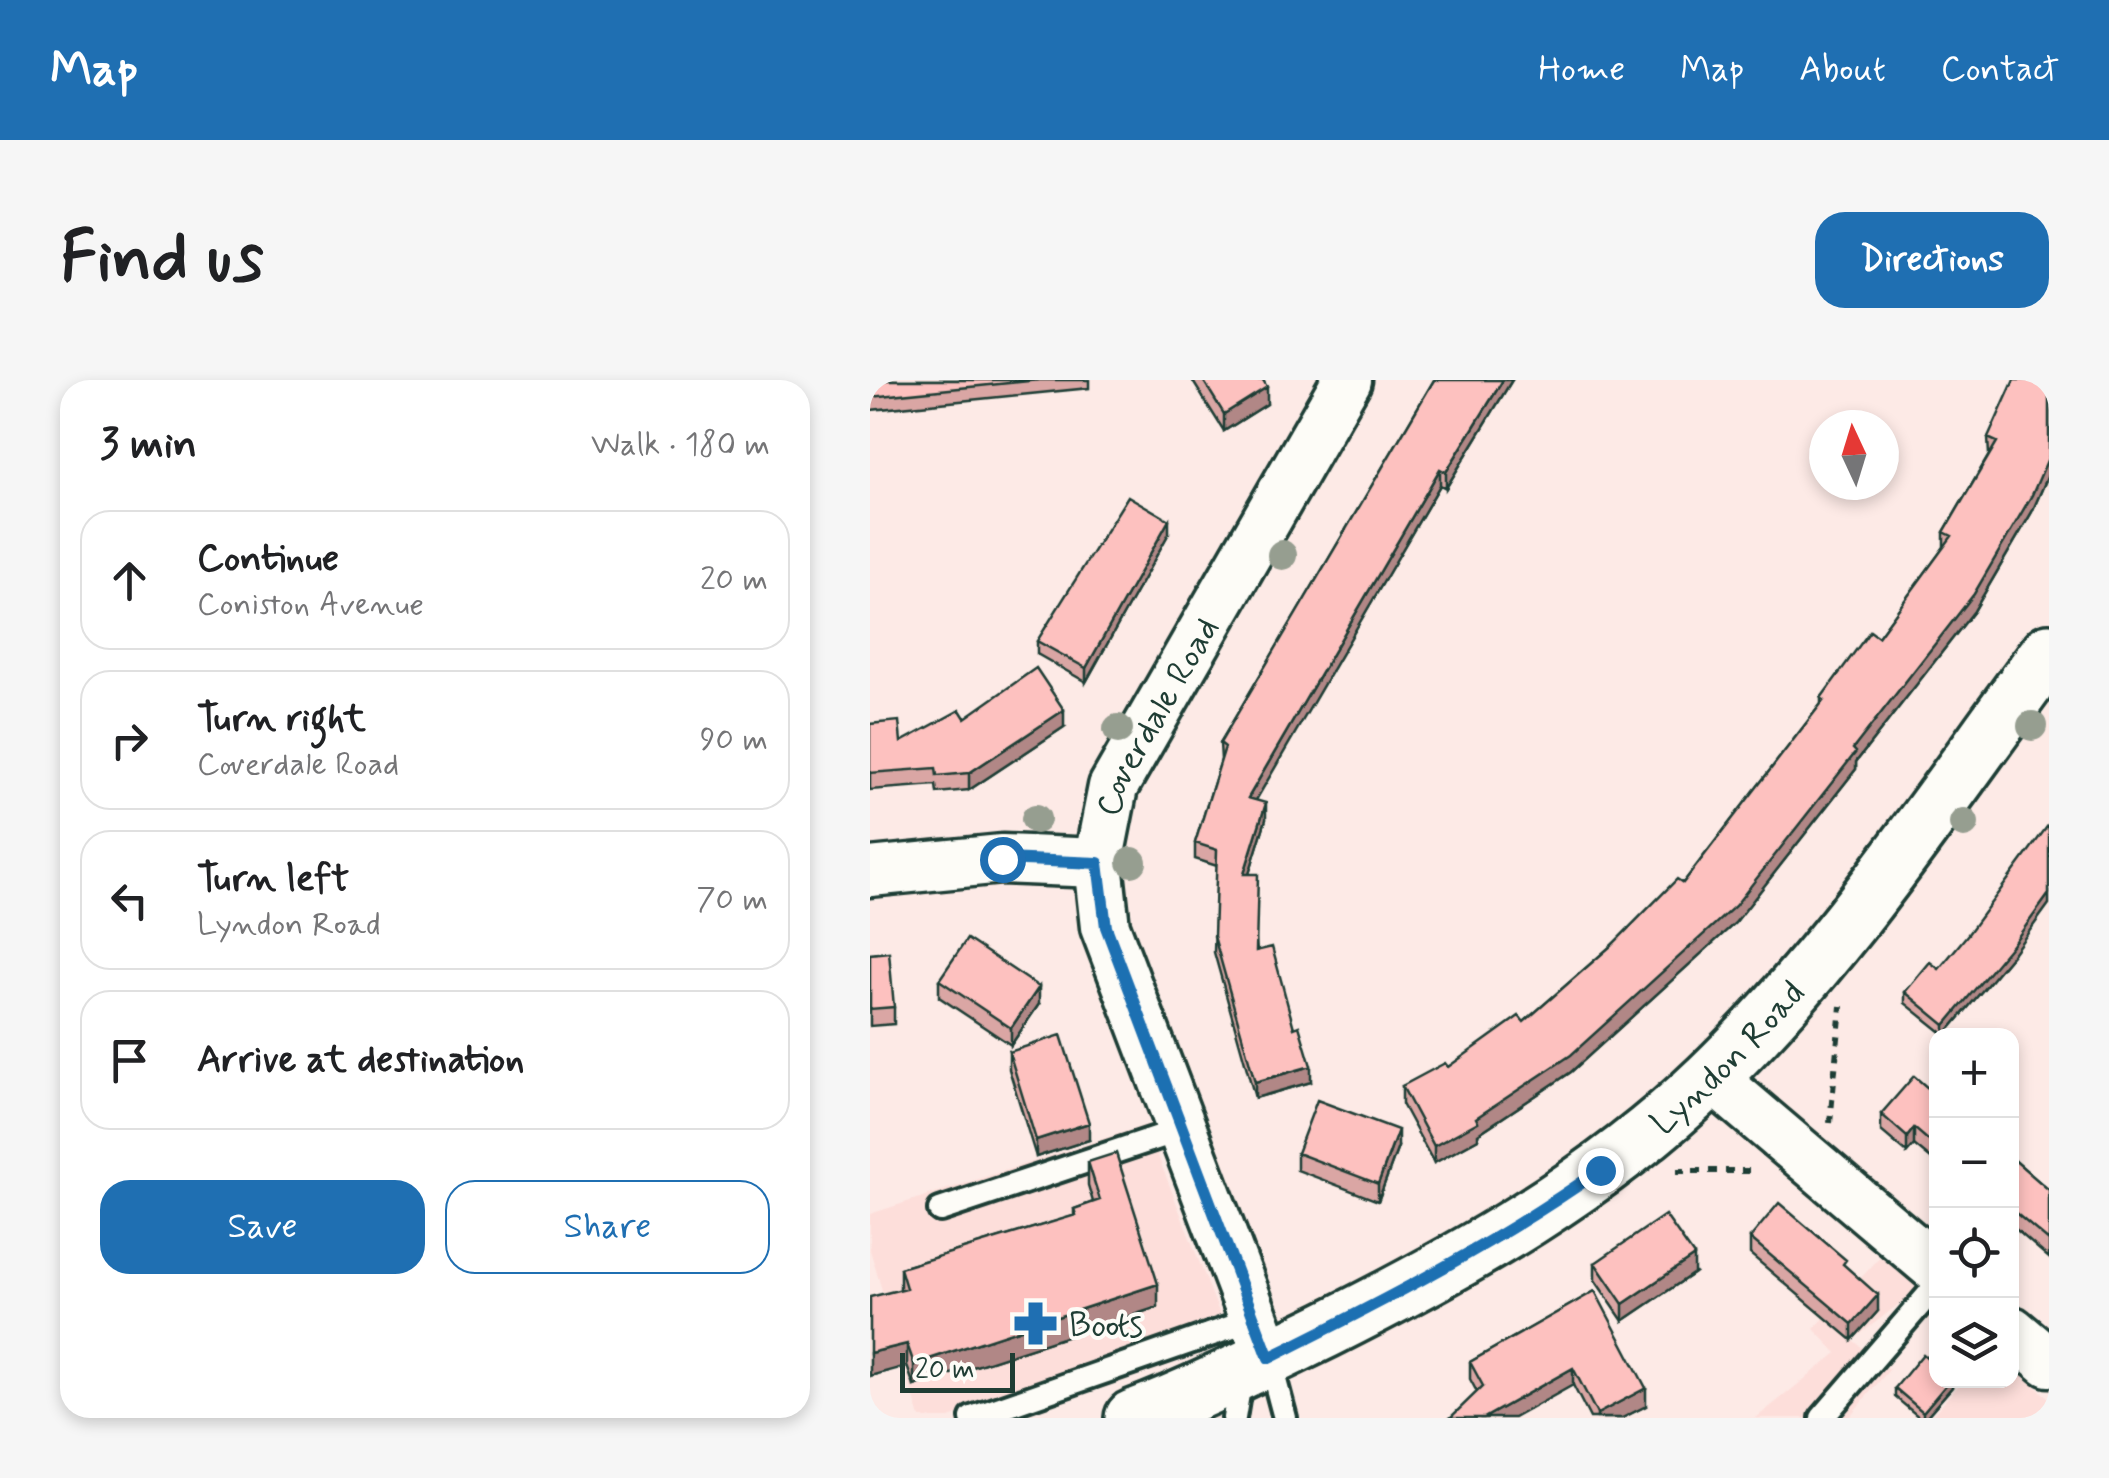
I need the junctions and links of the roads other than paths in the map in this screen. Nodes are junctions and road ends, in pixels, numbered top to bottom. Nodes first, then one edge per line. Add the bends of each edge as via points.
1 (1347, 380) edge
2 (2049, 652) edge
3 (1098, 863) junction
4 (870, 872) edge
5 (1711, 1078) junction
6 (1183, 1129) junction
7 (940, 1210) dead end
8 (1929, 1260) edge
9 (1929, 1294) edge
10 (2019, 1337) edge
11 (2049, 1362) edge
12 (1250, 1367) edge
13 (972, 1418) edge
14 (1133, 1418) edge
15 (1285, 1418) edge
16 (1822, 1418) edge

1 - 3 street, Coverdale Road via 1112,787
2 - 5 street, Lyndon Road via 1883,876
3 - 4 street via 1002,859
3 - 6 street, Coverdale Road via 1106,927
5 - 8 street via 1828,1148
5 - 12 street, Lyndon Road via 1524,1224
6 - 7 lane
6 - 12 street, Coverdale Road
9 - 16 lane
10 - 11 street
12 - 13 lane
12 - 14 street, Lyndon Road
12 - 15 lane

